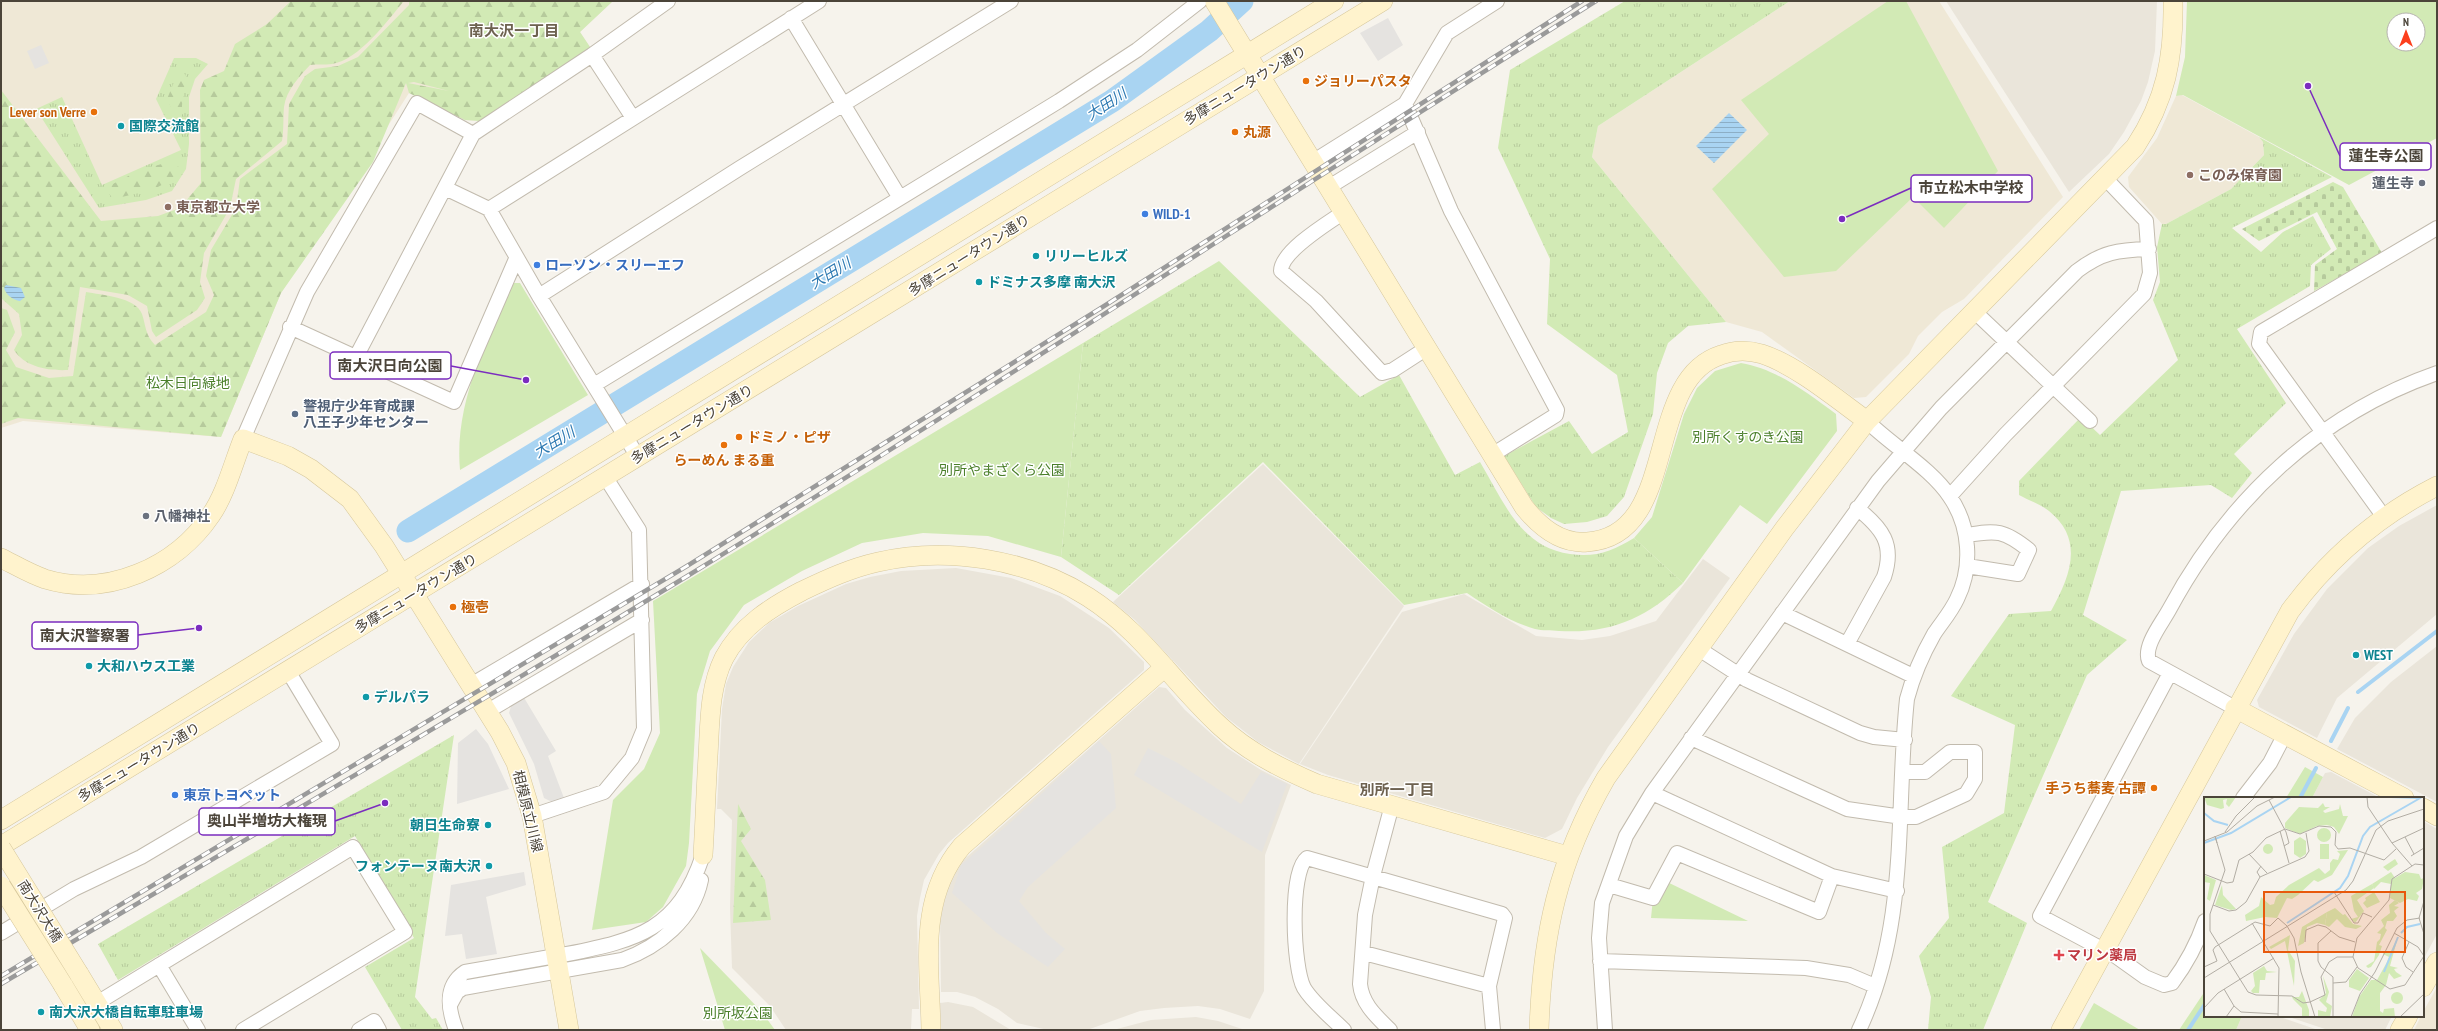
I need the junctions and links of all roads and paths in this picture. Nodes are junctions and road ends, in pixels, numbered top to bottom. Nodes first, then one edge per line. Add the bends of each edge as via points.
1 (668, 1) edge
2 (819, 1) edge
3 (1011, 1) edge
4 (1210, 1) edge
5 (1334, 1) edge
6 (1383, 1) edge
7 (1497, 1) edge
8 (2173, 1) edge
9 (791, 18) junction
10 (592, 55) junction
11 (1248, 56) junction
12 (1260, 75) junction
13 (843, 104) junction
14 (1405, 104) junction
15 (633, 118) junction
16 (1418, 132) junction
17 (473, 134) junction
18 (1314, 161) junction
19 (2106, 179) junction
20 (1329, 187) junction
21 (445, 188) junction
22 (900, 198) junction
23 (489, 209) junction
24 (1344, 212) junction
25 (2437, 228) edge
26 (2148, 249) junction
27 (516, 259) junction
28 (539, 296) junction
29 (1974, 311) junction
30 (290, 327) junction
31 (2007, 342) junction
32 (1427, 348) junction
33 (356, 357) junction
34 (2437, 373) edge
35 (2053, 387) junction
36 (596, 390) junction
37 (1867, 421) junction
38 (2090, 421) dead end
39 (2324, 431) junction
40 (625, 437) junction
41 (243, 439) junction
42 (1903, 453) junction
43 (1492, 454) junction
44 (638, 457) junction
45 (606, 478) junction
46 (2437, 486) edge
47 (1950, 496) junction
48 (1857, 508) junction
49 (2384, 517) junction
50 (1966, 535) junction
51 (1, 558) edge
52 (1967, 566) junction
53 (402, 574) junction
54 (642, 584) junction
55 (414, 594) junction
56 (1782, 613) junction
57 (642, 620) junction
58 (1847, 644) junction
59 (1699, 649) junction
60 (1165, 667) junction
61 (288, 671) junction
62 (2170, 673) junction
63 (1738, 674) junction
64 (1913, 676) junction
65 (471, 685) junction
66 (2235, 708) junction
67 (488, 711) junction
68 (2285, 734) junction
69 (1691, 738) junction
70 (1904, 740) junction
71 (1903, 772) junction
72 (1652, 794) junction
73 (2244, 797) edge
74 (2402, 797) edge
75 (1392, 805) junction
76 (2424, 809) edge
77 (532, 816) junction
78 (2437, 816) edge
79 (1902, 817) junction
80 (1, 820) edge
81 (1, 847) edge
82 (703, 855) joint
83 (1568, 856) junction
84 (1, 865) edge
85 (1373, 876) junction
86 (1832, 876) junction
87 (1608, 885) junction
88 (1, 886) edge
89 (1897, 891) junction
90 (32, 915) junction
91 (2204, 924) edge
92 (1, 934) edge
93 (2104, 950) junction
94 (1364, 953) junction
95 (1600, 960) junction
96 (2437, 962) edge
97 (558, 964) junction
98 (159, 965) junction
99 (2424, 985) edge
100 (1489, 986) junction
101 (1875, 986) junction
102 (97, 1002) junction
103 (2407, 1017) edge
104 (1388, 1029) edge
105 (90, 1030) edge
106 (113, 1030) edge
107 (198, 1030) edge
108 (244, 1030) edge
109 (359, 1030) edge
110 (379, 1030) edge
111 (456, 1030) edge
112 (570, 1030) edge
113 (931, 1030) edge
114 (1344, 1030) edge
115 (1493, 1030) edge
116 (1539, 1030) edge
117 (1605, 1030) edge
118 (1860, 1030) edge
119 (2061, 1030) edge
120 (2400, 1030) edge

1 - 10 street
2 - 9 street
3 - 13 street
4 - 11 street
4 - 22 street via 1059,101
5 - 11 street, 多摩ニュータウン通り
6 - 12 street, 多摩ニュータウン通り
7 - 14 street via 1447,33
8 - 19 street via 2169,65 2157,108 2135,147
9 - 13 street
9 - 15 street
10 - 15 street
10 - 17 street
11 - 12 street
11 - 40 street, 多摩ニュータウン通り
12 - 18 street
12 - 44 street, 多摩ニュータウン通り
13 - 22 street
13 - 28 street
14 - 16 street
14 - 18 street
15 - 23 street
16 - 20 street
16 - 43 street via 1451,211 1557,410 1556,415
17 - 21 street
17 - 30 street via 417,103 307,292
18 - 20 street
19 - 26 street via 2146,221
19 - 29 street
20 - 24 street
21 - 23 street
21 - 33 street
22 - 36 street
23 - 27 street
24 - 32 street
24 - 32 street via 1307,238 1284,261 1281,271 1316,301 1382,373 1392,370
25 - 39 street via 2261,332 2259,344
26 - 31 street via 2120,250 2091,260
26 - 35 street via 2148,286 2139,302
27 - 28 street
27 - 33 street via 454,402
28 - 36 street
29 - 31 street
29 - 37 street
30 - 33 street
30 - 41 street
31 - 35 street
31 - 42 street via 1941,408
32 - 43 street
34 - 39 street via 2414,381 2362,407
35 - 38 street
35 - 47 street
36 - 40 street
37 - 42 street
37 - 43 street via 1772,358 1747,351 1730,352 1715,357 1702,365 1685,384 1639,510 1627,525 1614,535 1590,542 1565,540 1536,522
37 - 59 street via 1784,529
39 - 49 street
39 - 62 street via 2254,490 2224,523 2202,555 2178,593 2148,650 2149,662
40 - 44 street
40 - 53 street, 多摩ニュータウン通り
41 - 51 street via 212,514 188,542 156,566 135,576 116,580 70,583 46,579
41 - 53 street, 相模原立川線 via 288,456 332,484 365,517
42 - 47 street
42 - 48 street
44 - 45 street, 多摩ニュータウン通り
45 - 54 street via 639,530
45 - 55 street, 多摩ニュータウン通り
46 - 49 street
47 - 50 street
48 - 56 street
48 - 58 street via 1875,524 1885,539 1888,552 1887,566 1884,577
49 - 66 street via 2342,552 2306,589 2278,632
50 - 52 street
50 - 52 street via 2000,531 2029,550 2018,574
52 - 64 street via 1957,599 1934,635
53 - 55 street, 相模原立川線
53 - 80 street, 多摩ニュータウン通り
54 - 57 street
54 - 65 street
55 - 61 street, 多摩ニュータウン通り
55 - 65 street, 相模原立川線
56 - 58 street
56 - 63 street
57 - 67 street
57 - 77 street via 644,729 632,758 604,792
58 - 64 street
59 - 63 street
59 - 83 street via 1606,778 1592,802
60 - 75 street via 1221,726 1266,759 1317,784
60 - 82 street via 1131,630 1089,598 1054,580 1016,566 969,558 929,556 879,562 838,575 789,598 763,614 736,641 724,659 713,691 710,713
60 - 113 street via 989,822 952,858 942,875 931,907
61 - 81 street, 多摩ニュータウン通り
61 - 90 street via 332,744 142,857 74,890
62 - 66 street
62 - 93 street via 2040,916
63 - 69 street
63 - 70 street via 1860,733
64 - 70 street via 1907,699
65 - 67 street, 相模原立川線
66 - 68 street
66 - 93 street
67 - 77 street, 相模原立川線 via 516,763
68 - 73 street via 2270,763
68 - 74 street
69 - 72 street
69 - 79 street via 1847,809
70 - 71 street
71 - 79 street
71 - 79 street via 1925,772 1950,752 1975,752 1975,778 1966,794 1916,817
72 - 86 street
72 - 87 street via 1626,836
75 - 83 street
75 - 85 street
76 - 78 street
77 - 97 street, 相模原立川線
79 - 89 street
81 - 102 street, 南大沢大橋, bridge
82 - 97 street via 700,886 690,907 669,934 630,958
83 - 116 street via 1553,910 1544,957
84 - 90 street
85 - 94 street via 1365,915
85 - 100 street via 1502,914 1505,918
85 - 114 street via 1307,858 1302,862 1297,879 1297,963 1300,979 1310,995
86 - 87 street via 1819,912 1677,852 1653,898
86 - 89 street
87 - 95 street via 1599,917
88 - 105 street, 南大沢大橋, bridge
89 - 101 street via 1888,943
90 - 92 street
91 - 93 street via 2197,945 2172,983 2164,985 2145,977
93 - 119 street
94 - 100 street
94 - 104 street via 1360,975 1361,993 1367,1006
95 - 101 street via 1806,968 1849,975
95 - 117 street
96 - 99 street
97 - 111 street via 463,988 457,992 450,1006
97 - 112 street, 相模原立川線
98 - 102 street
98 - 107 street
98 - 108 street via 352,848 404,932
100 - 115 street
101 - 118 street
102 - 106 street, 南大沢大橋
103 - 120 street
109 - 110 street via 374,1021

